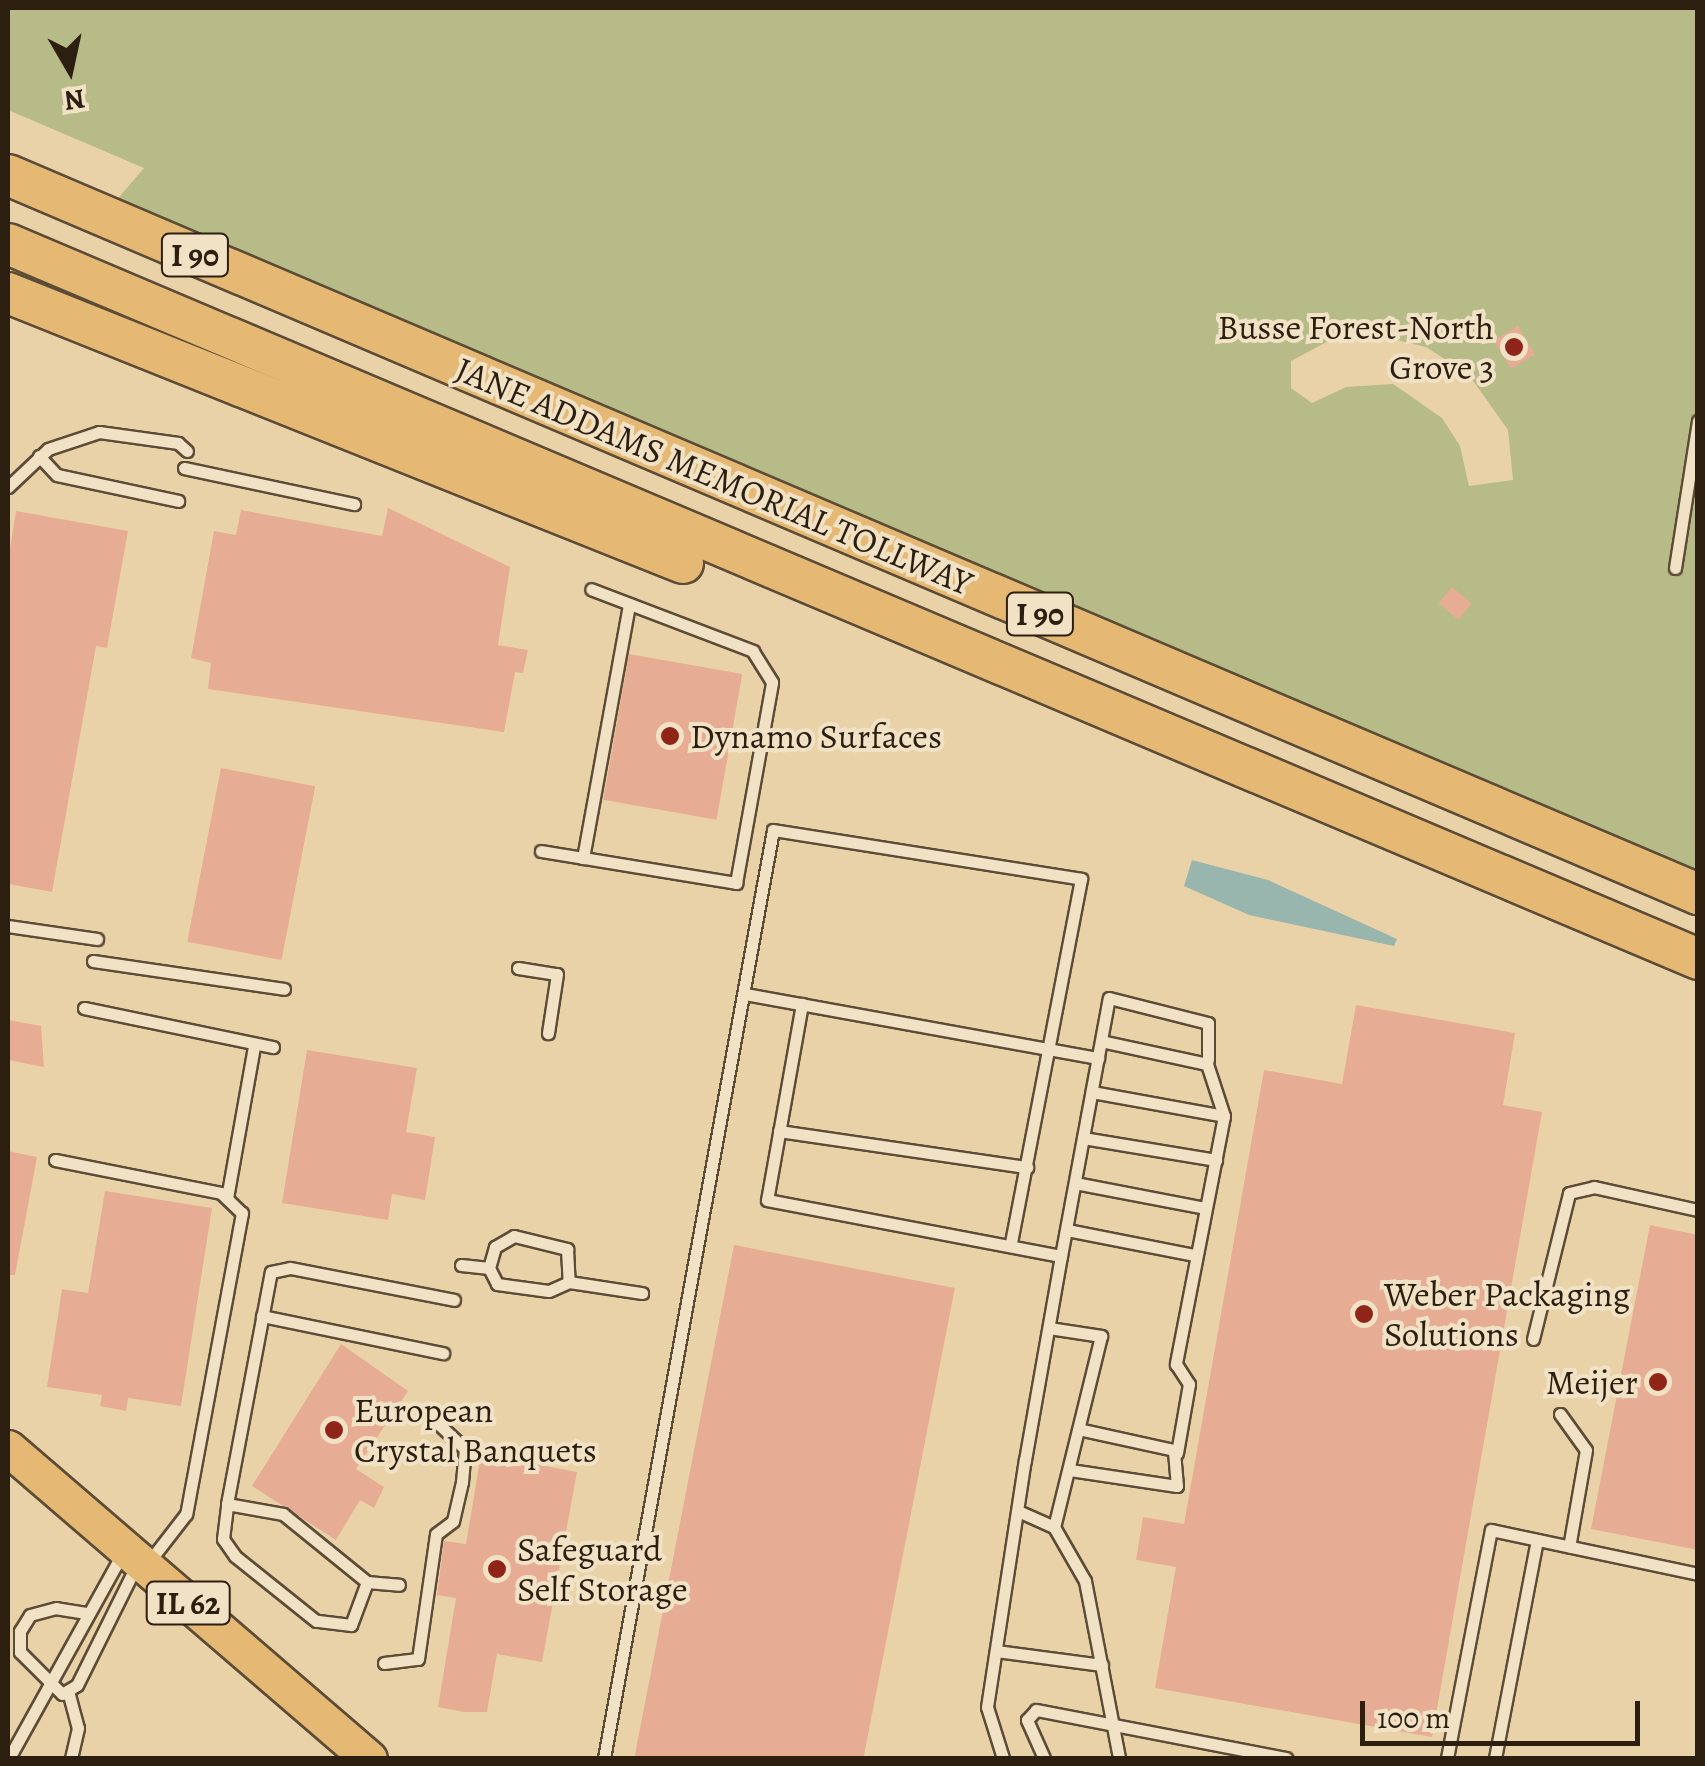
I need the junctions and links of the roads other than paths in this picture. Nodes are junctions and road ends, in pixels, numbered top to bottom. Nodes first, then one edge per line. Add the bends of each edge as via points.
1 (8, 175) edge
2 (8, 244) edge
3 (8, 294) edge
4 (1698, 422) edge
5 (187, 451) dead end
6 (39, 456) junction
7 (184, 468) dead end
8 (8, 488) edge
9 (178, 501) dead end
10 (354, 504) dead end
11 (1675, 568) dead end
12 (591, 590) dead end
13 (629, 604) junction
14 (909, 630) junction
15 (540, 851) dead end
16 (582, 858) junction
17 (1698, 894) edge
18 (8, 926) edge
19 (96, 939) dead end
20 (1698, 959) edge
21 (94, 961) dead end
22 (518, 968) dead end
23 (284, 989) dead end
24 (746, 994) junction
25 (802, 1004) junction
26 (84, 1008) dead end
27 (548, 1033) dead end
28 (1101, 1040) junction
29 (254, 1046) junction
30 (274, 1047) dead end
31 (1051, 1049) junction
32 (1098, 1058) junction
33 (1207, 1064) junction
34 (1092, 1092) junction
35 (1224, 1116) junction
36 (779, 1130) junction
37 (1083, 1138) junction
38 (55, 1160) dead end
39 (1216, 1160) junction
40 (1027, 1167) junction
41 (1075, 1183) junction
42 (228, 1198) junction
43 (1205, 1208) junction
44 (1698, 1210) edge
45 (1066, 1230) junction
46 (1011, 1243) junction
47 (1194, 1255) junction
48 (1061, 1256) junction
49 (460, 1265) dead end
50 (489, 1268) junction
51 (569, 1282) junction
52 (642, 1293) dead end
53 (454, 1300) dead end
54 (262, 1316) junction
55 (1049, 1328) junction
56 (1533, 1338) dead end
57 (444, 1353) dead end
58 (1560, 1414) dead end
59 (431, 1417) dead end
60 (1082, 1430) junction
61 (8, 1448) edge
62 (1177, 1453) junction
63 (1070, 1470) junction
64 (227, 1504) junction
65 (1018, 1511) junction
66 (1054, 1527) junction
67 (1536, 1540) junction
68 (1569, 1546) junction
69 (136, 1559) junction
70 (1698, 1574) edge
71 (368, 1582) junction
72 (399, 1585) dead end
73 (86, 1614) junction
74 (14, 1628) edge
75 (996, 1651) junction
76 (384, 1663) dead end
77 (1102, 1665) junction
78 (47, 1679) junction
79 (65, 1692) junction
80 (1112, 1724) junction
81 (9, 1758) edge
82 (71, 1758) edge
83 (369, 1758) edge
84 (604, 1758) edge
85 (1003, 1758) edge
86 (1044, 1758) edge
87 (1119, 1758) edge
88 (1286, 1758) edge
89 (1447, 1758) edge
90 (1495, 1758) edge

1 - 17 highway, JANE ADDAMS MEMORIAL TOLLWAY / I 90
2 - 14 highway, JANE ADDAMS MEMORIAL TOLLWAY / I 90
3 - 14 highway via 837,627
4 - 11 lane
5 - 6 lane via 178,442 99,432
6 - 8 lane
6 - 9 lane via 57,474
7 - 10 lane
12 - 13 lane
13 - 16 lane
13 - 16 lane via 752,652 772,682 736,883
14 - 20 highway, JANE ADDAMS MEMORIAL TOLLWAY / I 90
15 - 16 lane
18 - 19 lane
21 - 23 lane
22 - 27 lane via 556,974
24 - 25 lane
24 - 31 lane via 773,830 1082,879
24 - 84 lane
25 - 31 lane
25 - 36 lane
26 - 29 lane
28 - 32 lane
28 - 33 lane
28 - 33 lane via 1108,998 1208,1023
29 - 30 lane
29 - 42 lane
31 - 32 lane
31 - 40 lane
32 - 34 lane
33 - 35 lane
34 - 35 lane
34 - 37 lane
35 - 39 lane
36 - 40 lane
36 - 46 lane via 767,1200
37 - 39 lane
37 - 41 lane
38 - 42 lane
39 - 43 lane
40 - 46 lane
41 - 43 lane
41 - 45 lane
42 - 69 lane via 242,1213 242,1227 186,1514
43 - 47 lane
44 - 56 lane via 1594,1186 1569,1193
45 - 47 lane
45 - 48 lane
46 - 48 lane
47 - 62 lane via 1176,1364 1190,1384
48 - 55 lane
49 - 50 lane
50 - 51 lane via 497,1284 548,1291
50 - 51 lane via 495,1246 514,1236 567,1249
51 - 52 lane
53 - 54 lane via 290,1268 271,1272
54 - 57 lane
54 - 64 lane
55 - 60 lane via 1102,1336
55 - 65 lane
58 - 68 lane via 1586,1450
59 - 76 lane via 464,1449 462,1482 454,1521 436,1534 418,1659
60 - 62 lane
60 - 63 lane
61 - 69 main road, IL 62
62 - 63 lane via 1176,1486
63 - 66 lane
64 - 71 lane via 283,1514
64 - 71 lane via 223,1539 235,1556 316,1621 351,1625
65 - 66 lane
65 - 75 lane
66 - 77 lane via 1085,1581
67 - 68 lane
67 - 89 lane via 1491,1530
67 - 90 lane
68 - 70 lane
69 - 73 lane
69 - 79 lane
69 - 83 main road, IL 62
71 - 72 lane
73 - 74 lane via 56,1608
73 - 78 lane via 63,1665
74 - 78 lane via 20,1652
75 - 77 lane
75 - 85 lane via 987,1708
77 - 80 lane
78 - 79 lane
78 - 81 lane
79 - 82 lane via 78,1728
80 - 86 lane via 1030,1713 1032,1742
80 - 87 lane
80 - 88 lane

